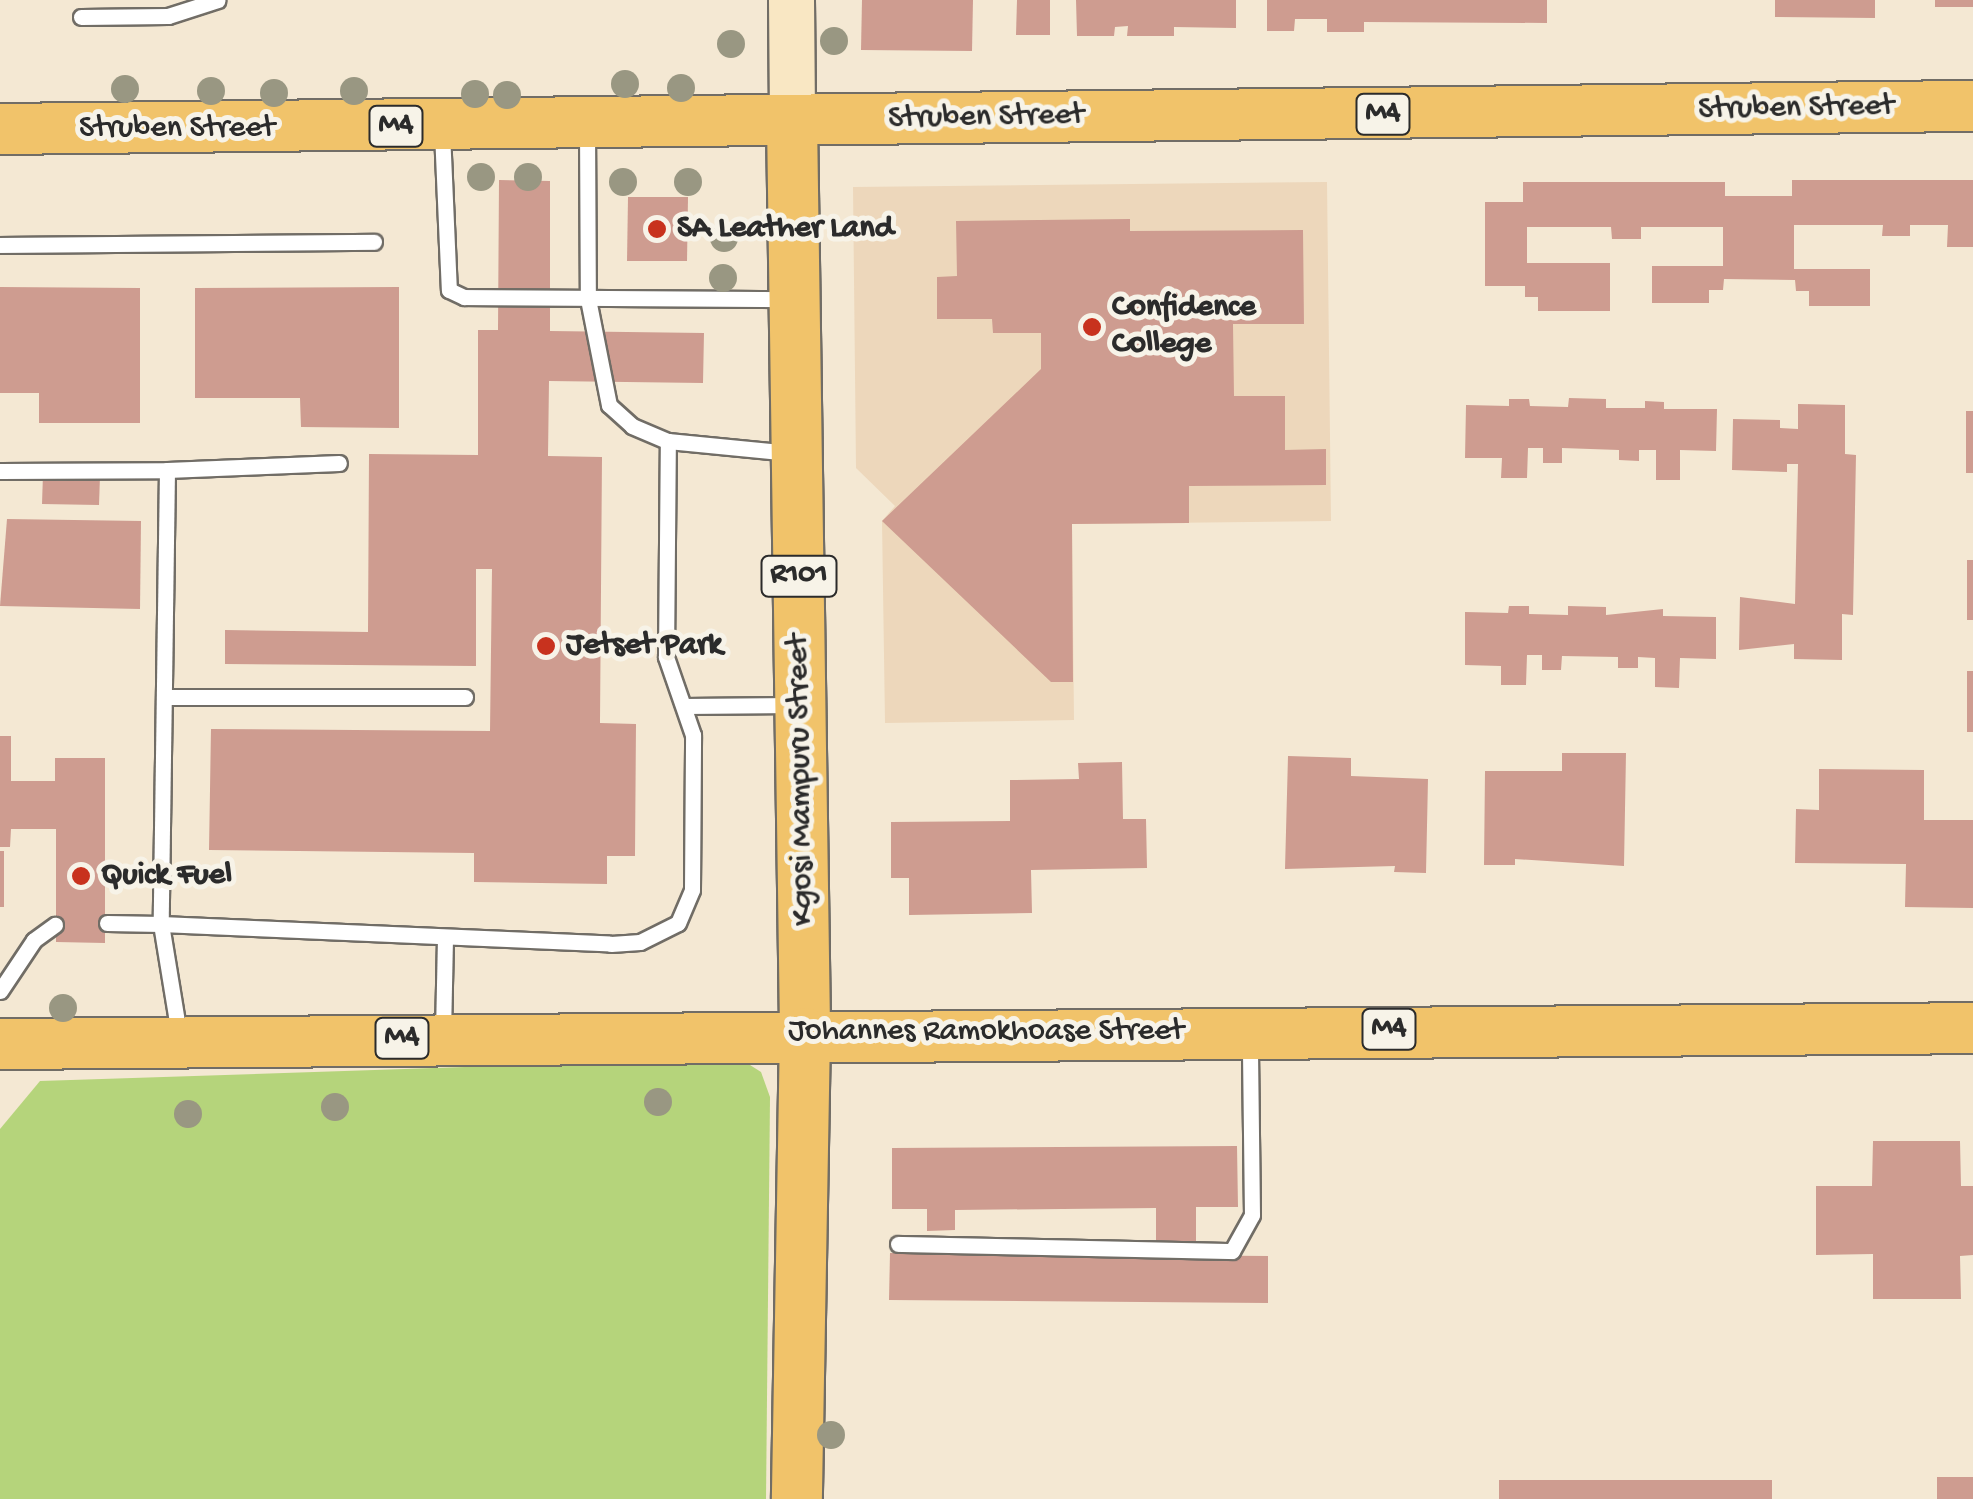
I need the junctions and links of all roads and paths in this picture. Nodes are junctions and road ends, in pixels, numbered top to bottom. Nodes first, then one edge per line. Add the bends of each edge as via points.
1 (218, 0) edge
2 (791, 0) edge
3 (81, 17) dead end
4 (1973, 106) edge
5 (792, 120) junction
6 (587, 123) junction
7 (442, 126) junction
8 (0, 129) edge
9 (374, 242) dead end
10 (0, 245) edge
11 (588, 299) junction
12 (794, 299) junction
13 (668, 441) junction
14 (797, 454) junction
15 (339, 462) dead end
16 (167, 470) junction
17 (0, 472) edge
18 (164, 697) junction
19 (465, 697) dead end
20 (802, 704) junction
21 (684, 706) junction
22 (106, 923) dead end
23 (161, 924) junction
24 (54, 925) dead end
25 (445, 937) junction
26 (0, 991) edge
27 (1973, 1028) edge
28 (1250, 1030) junction
29 (805, 1032) junction
30 (443, 1037) junction
31 (180, 1041) junction
32 (0, 1044) edge
33 (898, 1244) dead end
34 (797, 1499) edge

1 - 3 lane via 168,16
2 - 5 main road, Kgosi Mampuru Street / R101
4 - 5 main road, Struben Street / M4
5 - 6 main road, Struben Street / M4
5 - 12 main road, Kgosi Mampuru Street / R101
6 - 7 main road, Struben Street / M4
6 - 11 lane
7 - 8 main road, Struben Street / M4
7 - 11 lane via 449,290 464,297
9 - 10 lane
11 - 12 lane
11 - 13 lane via 609,405 632,426
12 - 14 main road, Kgosi Mampuru Street / R101
13 - 14 lane
13 - 21 lane via 666,657
14 - 20 main road, Kgosi Mampuru Street / R101
15 - 16 lane
16 - 17 lane
16 - 18 lane
18 - 19 lane
18 - 23 lane
20 - 21 lane
20 - 29 main road, Kgosi Mampuru Street / R101
21 - 25 lane via 695,761 692,890 678,923 640,942 610,944
22 - 23 lane
23 - 25 lane
23 - 31 lane
24 - 26 lane via 34,940
25 - 30 lane
27 - 28 main road, Johannes Ramokhoase Street / M4
28 - 29 main road, Johannes Ramokhoase Street / M4
28 - 33 lane via 1252,1215 1232,1251
29 - 30 main road, Johannes Ramokhoase Street / M4
29 - 34 main road, Kgosi Mampuru Street / R101
30 - 31 main road, Johannes Ramokhoase Street / M4
31 - 32 main road, Johannes Ramokhoase Street / M4

